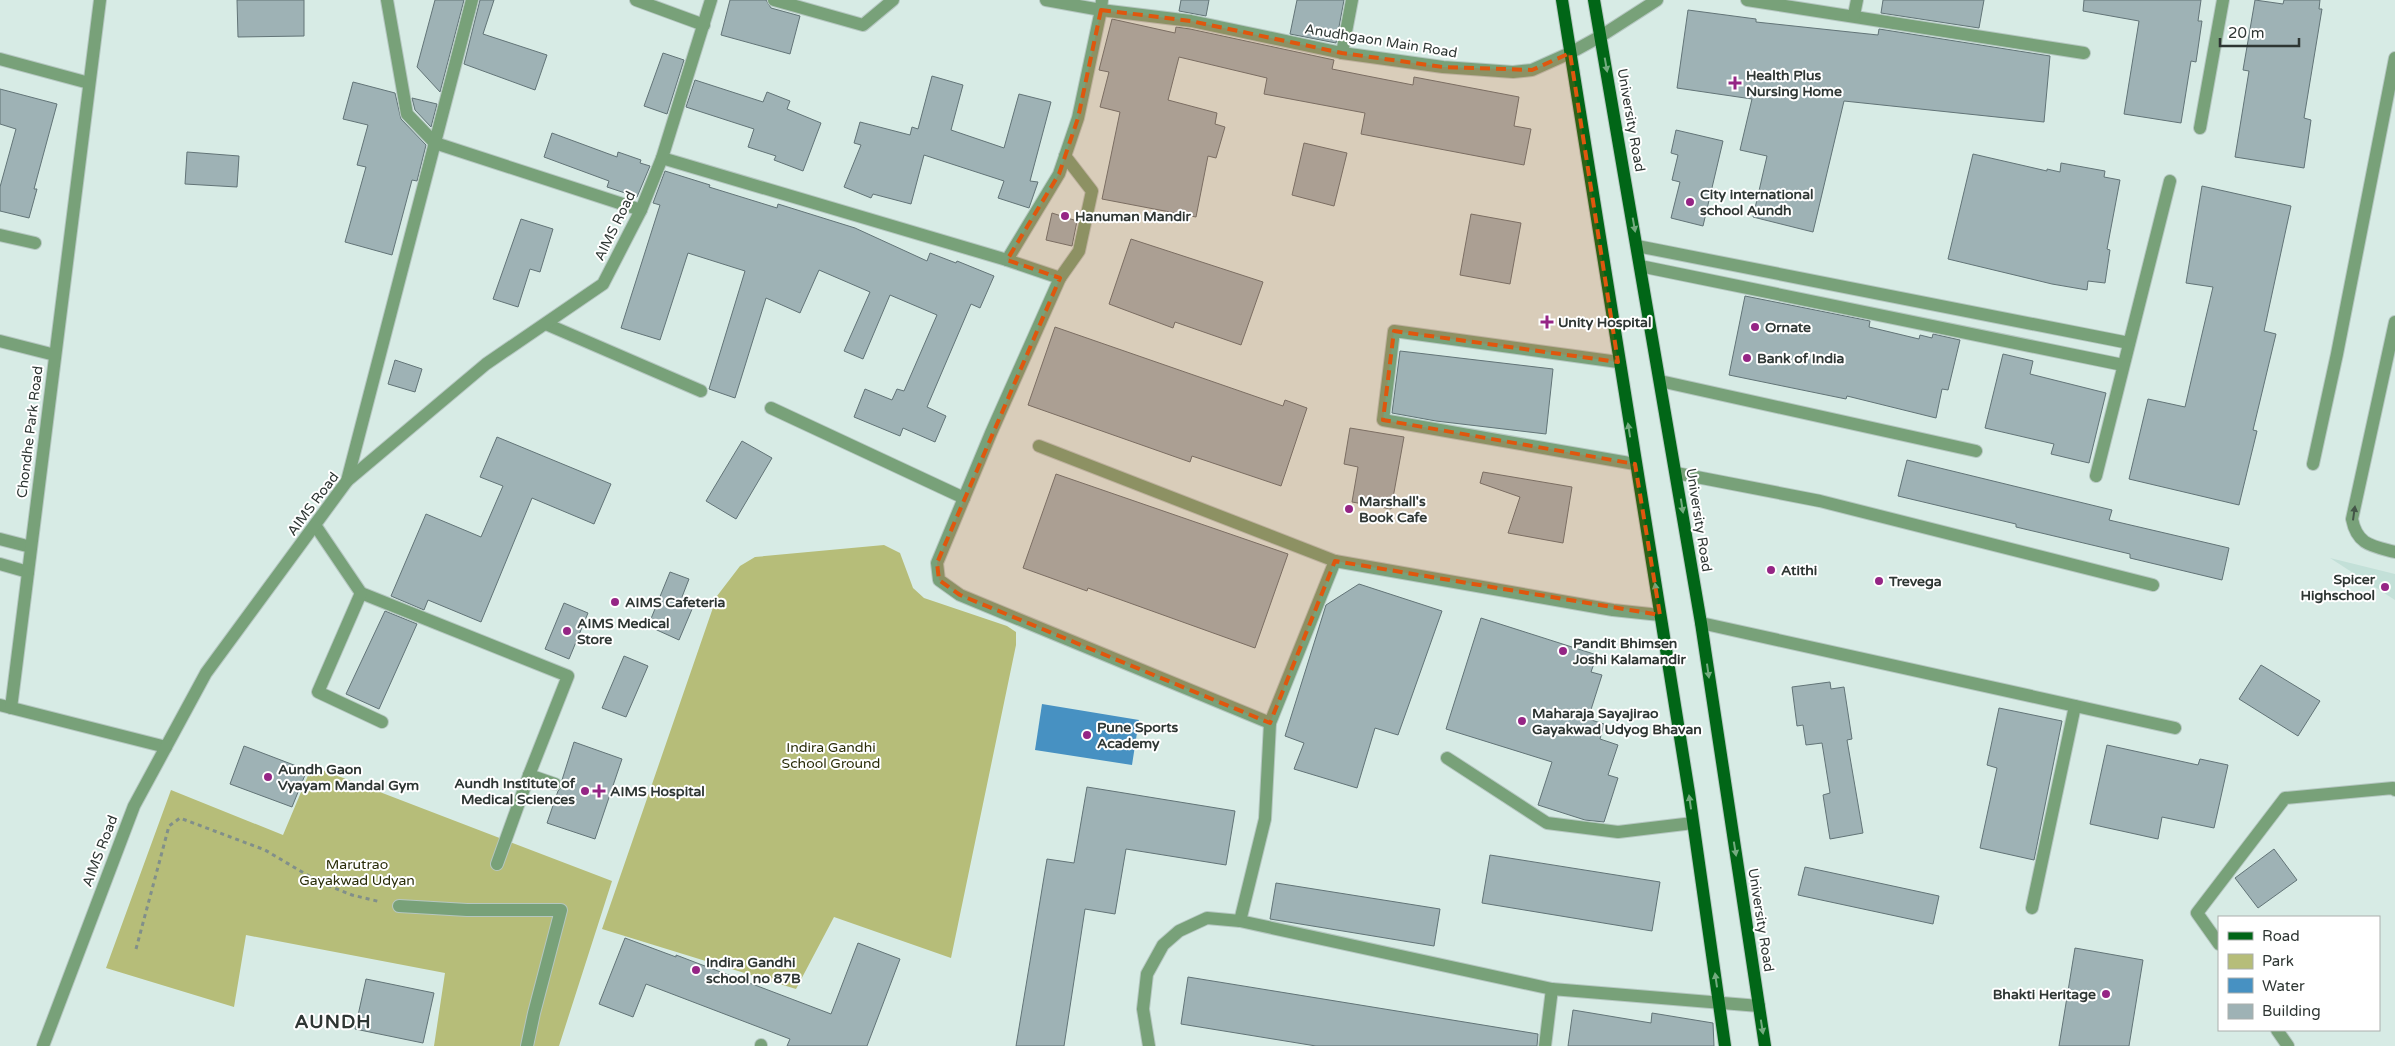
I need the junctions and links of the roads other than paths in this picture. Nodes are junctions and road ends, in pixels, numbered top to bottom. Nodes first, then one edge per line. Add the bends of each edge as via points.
1 (100, 0) edge
2 (387, 0) edge
3 (472, 0) edge
4 (636, 0) edge
5 (710, 0) edge
6 (774, 0) edge
7 (893, 0) edge
8 (1046, 0) edge
9 (1352, 0) edge
10 (1562, 0) edge
11 (1594, 0) edge
12 (1657, 0) edge
13 (1748, 0) edge
14 (1857, 0) edge
15 (2223, 0) edge
16 (1102, 5) edge
17 (1854, 15) junction
18 (704, 26) junction
19 (1601, 36) junction
20 (1570, 52) junction
21 (2084, 53) dead end
22 (1342, 54) junction
23 (2395, 58) edge
24 (0, 59) edge
25 (89, 82) junction
26 (2200, 128) dead end
27 (436, 143) junction
28 (1065, 156) junction
29 (662, 158) junction
30 (2170, 181) dead end
31 (641, 210) junction
32 (0, 235) edge
33 (35, 243) dead end
34 (1637, 246) junction
35 (1007, 260) junction
36 (1640, 266) junction
37 (1060, 278) junction
38 (2395, 322) edge
39 (546, 324) junction
40 (0, 341) edge
41 (2128, 343) junction
42 (55, 355) junction
43 (1618, 362) junction
44 (2124, 365) junction
45 (1660, 381) junction
46 (701, 391) dead end
47 (771, 408) dead end
48 (1039, 446) dead end
49 (1976, 451) dead end
50 (1635, 464) junction
51 (2313, 464) dead end
52 (1676, 473) junction
53 (2096, 476) dead end
54 (347, 481) junction
55 (964, 498) junction
56 (315, 525) junction
57 (0, 539) edge
58 (31, 548) junction
59 (2395, 552) edge
60 (1335, 561) junction
61 (0, 564) edge
62 (28, 572) junction
63 (2153, 585) dead end
64 (361, 593) junction
65 (1660, 615) junction
66 (1701, 623) junction
67 (5, 706) edge
68 (2075, 706) junction
69 (382, 722) dead end
70 (1270, 723) junction
71 (2175, 728) dead end
72 (166, 747) junction
73 (1447, 758) dead end
74 (530, 775) junction
75 (555, 784) dead end
76 (2395, 790) edge
77 (1693, 823) junction
78 (497, 864) dead end
79 (398, 906) road end
80 (2032, 908) dead end
81 (1240, 921) junction
82 (2218, 943) edge
83 (1552, 989) junction
84 (1719, 1003) junction
85 (1759, 1006) junction
86 (2278, 1031) edge
87 (43, 1046) edge
88 (528, 1046) edge
89 (1149, 1046) edge
90 (1545, 1046) edge
91 (1725, 1046) edge
92 (1765, 1046) edge
93 (2288, 1046) edge

1 - 25 street, Chondhe Park Road
2 - 27 street via 407,114
3 - 27 street
4 - 18 street
5 - 18 street, AIMS Road
6 - 7 street via 863,25
8 - 16 street, Anudhgaon Main Road
9 - 22 street
10 - 20 main road
11 - 19 main road, University Road
12 - 19 street, Anudhgaon Main Road
13 - 17 street
14 - 17 street
15 - 26 street
16 - 22 street, Anudhgaon Main Road
16 - 28 street via 1078,118
17 - 21 street
18 - 29 street, AIMS Road
19 - 20 street, Anudhgaon Main Road
19 -> 34 main road, University Road
20 - 22 street, Anudhgaon Main Road via 1532,70 1513,72
20 - 43 main road
23 - 51 street
24 - 25 street
25 - 42 street, Chondhe Park Road
27 - 31 street
27 - 54 street
28 - 35 street via 1060,174
28 - 37 street via 1092,191 1080,251
29 - 31 street, AIMS Road
29 - 35 street
30 - 41 street
31 - 39 street, AIMS Road via 603,284
32 - 33 street
34 - 36 main road, University Road
34 - 41 street
35 - 37 street
36 - 44 street
36 - 45 main road, University Road
37 - 55 street
59 -> 38 street via 2368,545 2354,533 2352,519
39 - 46 street
39 - 54 street, AIMS Road via 486,364
40 - 42 street
41 - 44 street
42 - 58 street, Chondhe Park Road
50 -> 43 main road
43 - 50 street via 1394,331 1383,420
44 - 53 street
45 - 49 street
45 - 52 main road, University Road
47 - 55 street
48 - 60 street
65 -> 50 main road
52 - 63 street via 1820,501
52 -> 66 main road, University Road
54 - 56 street, AIMS Road
55 - 70 street via 937,564 939,580 960,595
56 - 64 street
56 - 72 street, AIMS Road via 206,673
57 - 58 street
58 - 62 street, Chondhe Park Road
60 - 65 street via 1613,610
60 - 70 street
61 - 62 street
62 - 67 street, Chondhe Park Road
64 - 69 street via 318,692
64 - 74 street via 568,676
77 -> 65 main road
66 - 68 street
66 -> 85 main road, University Road
67 - 72 street, Chondhe Park Road
68 - 71 street
68 - 80 street
70 - 81 street via 1265,819
72 - 87 street, AIMS Road via 134,806
73 - 77 street via 1547,823 1618,832
74 - 75 street
74 - 78 street
76 - 82 street via 2285,798 2198,913
84 -> 77 main road
79 - 88 street via 561,910
81 - 83 street
81 - 89 street via 1207,918 1179,931 1164,945 1148,974 1143,1010
83 - 84 street
83 - 90 street
84 - 85 street
84 - 91 main road
85 -> 92 main road, University Road
86 - 93 street

